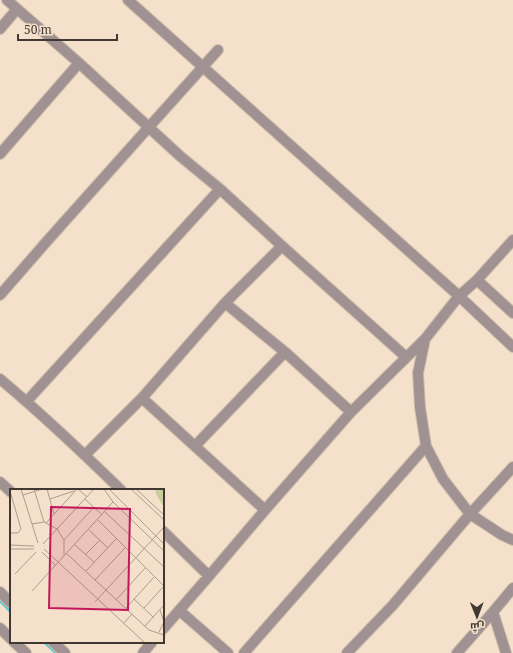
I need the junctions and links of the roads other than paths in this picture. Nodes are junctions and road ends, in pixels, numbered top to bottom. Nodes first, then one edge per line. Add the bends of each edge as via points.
1 (7, 0) edge
2 (128, 0) edge
3 (17, 9) junction
4 (0, 29) edge
5 (218, 50) dead end
6 (79, 62) junction
7 (203, 67) junction
8 (150, 128) junction
9 (0, 154) edge
10 (220, 189) junction
11 (513, 240) edge
12 (282, 246) junction
13 (477, 280) junction
14 (0, 294) edge
15 (459, 296) junction
16 (225, 304) junction
17 (513, 313) edge
18 (424, 339) junction
19 (513, 347) edge
20 (285, 352) junction
21 (406, 357) junction
22 (0, 379) edge
23 (142, 398) junction
24 (27, 401) junction
25 (351, 412) junction
26 (195, 446) junction
27 (426, 446) junction
28 (85, 455) junction
29 (513, 467) edge
30 (0, 482) edge
31 (120, 489) edge
32 (10, 491) edge
33 (265, 510) junction
34 (470, 514) junction
35 (164, 532) edge
36 (513, 540) edge
37 (209, 576) junction
38 (513, 588) edge
39 (0, 592) edge
40 (10, 602) edge
41 (180, 611) junction
42 (493, 612) junction
43 (0, 628) edge
44 (164, 628) edge
45 (10, 638) edge
46 (15, 643) edge
47 (54, 643) edge
48 (151, 643) edge
49 (26, 653) edge
50 (65, 653) edge
51 (143, 653) edge
52 (228, 653) edge
53 (244, 653) edge
54 (348, 653) edge
55 (457, 653) edge
56 (506, 653) edge

1 - 3 street
2 - 7 street
3 - 4 street
3 - 6 street
5 - 7 street
6 - 8 street
6 - 9 street
7 - 8 street
7 - 15 street
8 - 10 street
8 - 14 street
10 - 12 street
10 - 24 street
11 - 13 street
12 - 16 street
12 - 21 street
13 - 15 street
13 - 17 street
15 - 18 street
15 - 19 street
16 - 20 street
16 - 23 street
18 - 21 street
18 - 27 street via 418,373
20 - 25 street
20 - 26 street
21 - 25 street
22 - 24 street
23 - 26 street
23 - 28 street
24 - 28 street
25 - 33 street
26 - 33 street
27 - 34 street via 443,479
27 - 53 street
28 - 31 street
29 - 34 street
30 - 32 street
33 - 37 street
34 - 36 street
34 - 54 street via 393,605
35 - 37 street
37 - 41 street
38 - 42 street
39 - 40 street
41 - 44 street
41 - 52 street
42 - 55 street
42 - 56 street
43 - 45 street
46 - 49 street
47 - 50 street
48 - 51 street

